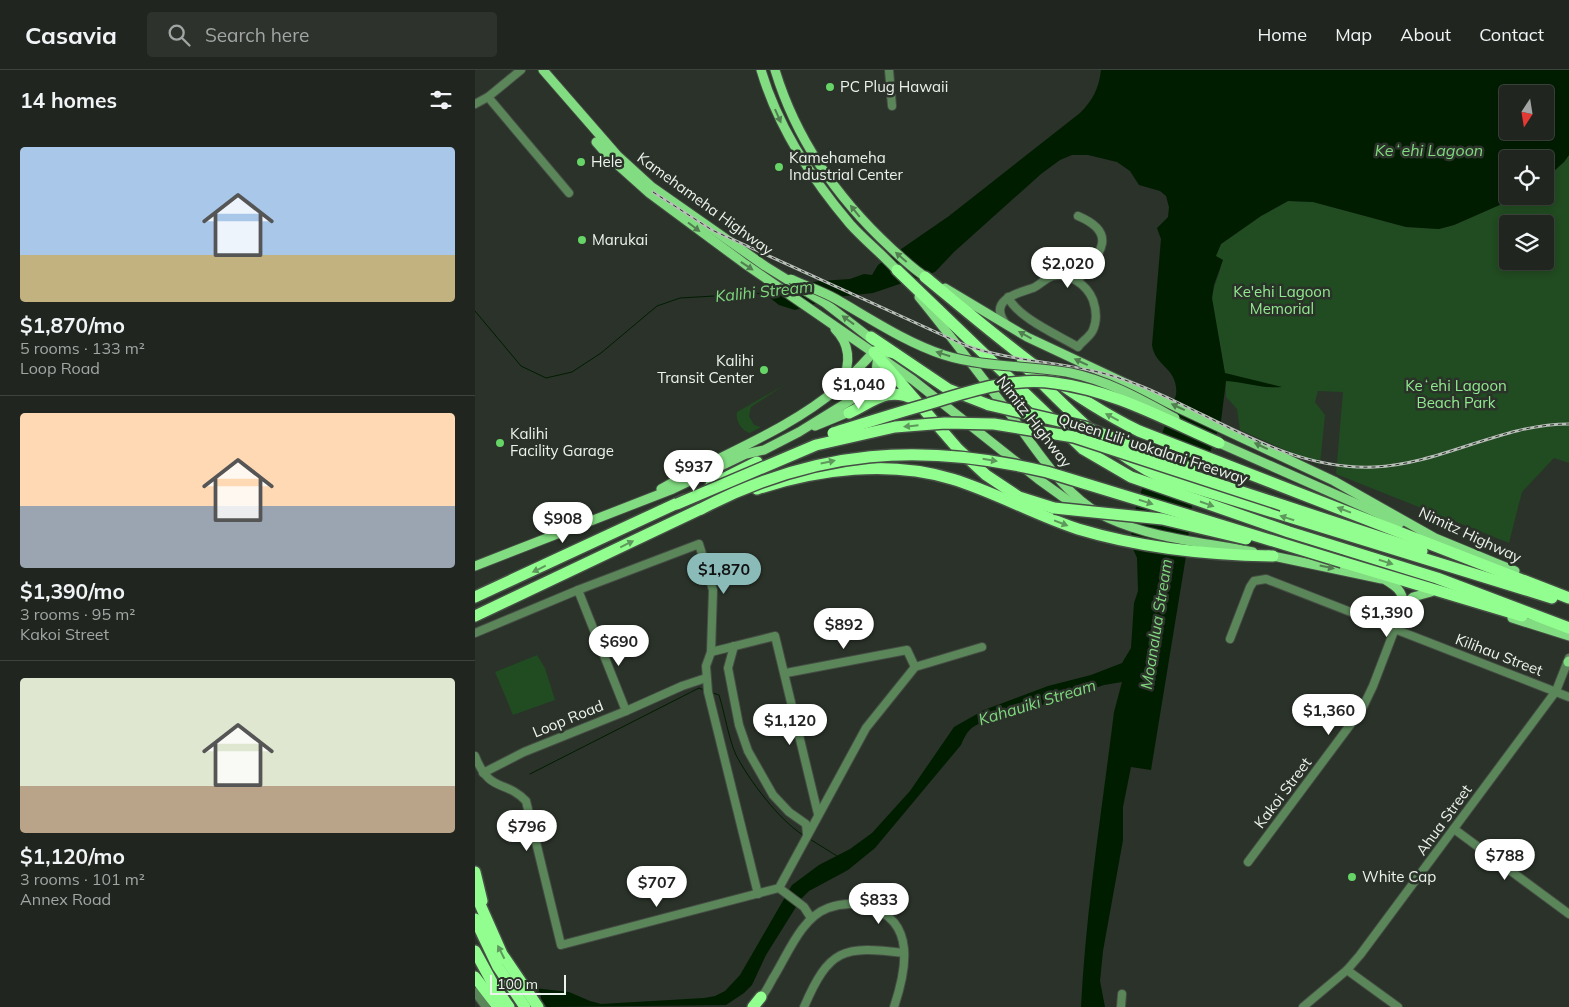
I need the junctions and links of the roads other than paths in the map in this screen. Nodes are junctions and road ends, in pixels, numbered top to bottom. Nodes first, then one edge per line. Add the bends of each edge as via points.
1 (521, 70) edge
2 (536, 70) edge
3 (543, 70) edge
4 (761, 70) edge
5 (775, 70) edge
6 (889, 70) edge
7 (488, 97) junction
8 (475, 104) edge
9 (892, 106) dead end
10 (569, 192) dead end
11 (1078, 216) dead end
12 (897, 270) joint
13 (925, 277) junction
14 (791, 281) junction
15 (1077, 281) junction
16 (913, 288) junction
17 (1008, 297) junction
18 (1002, 307) junction
19 (984, 311) junction
20 (826, 320) junction
21 (1006, 324) junction
22 (995, 335) junction
23 (871, 337) junction
24 (894, 353) junction
25 (877, 354) junction
26 (898, 378) junction
27 (913, 380) junction
28 (839, 387) junction
29 (915, 400) junction
30 (849, 413) junction
31 (799, 432) junction
32 (1219, 443) junction
33 (642, 500) junction
34 (677, 504) junction
35 (1079, 504) junction
36 (1281, 505) junction
37 (701, 508) junction
38 (1435, 538) junction
39 (1273, 556) junction
40 (1342, 562) junction
41 (475, 566) edge
42 (1384, 580) junction
43 (577, 590) junction
44 (1431, 592) junction
45 (1569, 592) edge
46 (475, 597) edge
47 (1551, 598) junction
48 (1569, 598) edge
49 (1569, 605) edge
50 (1404, 606) junction
51 (475, 616) edge
52 (1395, 629) junction
53 (1569, 629) edge
54 (475, 633) edge
55 (1569, 636) edge
56 (1230, 639) dead end
57 (734, 646) junction
58 (982, 647) dead end
59 (711, 652) junction
60 (1569, 660) edge
61 (915, 667) junction
62 (786, 673) junction
63 (706, 678) junction
64 (1556, 691) junction
65 (1569, 696) edge
66 (625, 711) junction
67 (475, 756) edge
68 (483, 773) junction
69 (818, 814) junction
70 (1454, 829) junction
71 (806, 837) junction
72 (1248, 862) dead end
73 (475, 872) edge
74 (782, 890) junction
75 (475, 893) edge
76 (758, 894) junction
77 (1569, 914) edge
78 (811, 918) junction
79 (481, 919) edge
80 (475, 951) edge
81 (904, 953) junction
82 (1347, 970) junction
83 (475, 977) edge
84 (475, 992) edge
85 (1122, 994) dead end
86 (761, 997) junction
87 (486, 1007) edge
88 (498, 1007) edge
89 (509, 1007) edge
90 (525, 1007) edge
91 (538, 1007) edge
92 (748, 1007) edge
93 (753, 1007) edge
94 (804, 1007) edge
95 (893, 1007) edge
96 (1121, 1007) edge
97 (1303, 1007) edge
98 (1398, 1007) edge

1 - 7 street
2 -> 20 main road, Kamehameha Highway via 611,158 639,185
3 - 14 main road, Kamehameha Highway via 633,171 665,197
4 -> 12 main road via 789,140 833,203
13 -> 5 main road, Nimitz Highway via 878,236 840,193 814,156 792,115
6 - 9 street
7 - 8 street
7 - 10 street
11 - 15 street via 1095,224 1102,244
12 - 16 highway
13 - 19 main road, Nimitz Highway
13 - 22 highway
23 -> 14 main road
32 -> 14 main road, bridge via 1127,392 1089,377 974,362 928,349 833,298
15 - 17 street via 1054,276
15 - 17 street via 1092,297 1096,316 1094,328 1078,347 1019,311
16 - 35 main road, Nimitz Highway
16 -> 53 highway via 1083,449 1131,477 1437,578
17 - 18 street
18 - 19 street via 997,311
18 - 21 street via 1001,314
19 - 21 main road, Nimitz Highway
20 - 25 main road
20 - 28 main road via 838,332 848,352 847,372
38 -> 21 main road, Nimitz Highway via 1334,481 1027,337
47 -> 22 highway, bridge via 1191,487 1138,467 1077,417
48 -> 22 highway, bridge via 1139,431 1075,395
23 - 24 highway
23 - 25 main road
24 - 25 highway
24 - 36 highway, bridge via 948,389 975,401 1085,427
25 - 26 highway
25 - 27 main road
25 - 28 main road
25 - 31 main road via 876,373 859,394
26 - 27 main road
26 - 29 highway
26 - 30 main road
27 - 35 main road
28 - 33 main road via 739,450
29 - 30 highway via 888,393
29 - 40 highway, bridge via 958,449 986,475 1019,497 1054,508 1169,521
30 - 31 main road
31 - 33 main road via 764,450
32 - 34 highway, bridge via 1092,390 1044,382 1009,383 977,389 801,444 726,477
32 - 38 main road
33 - 41 main road
36 -> 34 highway, Queen Liliʻuokalani Freeway, bridge via 1074,436 994,424 954,423 895,427 816,445
34 -> 46 highway, Queen Liliʻuokalani Freeway
35 - 39 main road, Nimitz Highway, bridge via 1107,518 1161,536
36 - 47 highway, Queen Liliʻuokalani Freeway
37 -> 39 highway, bridge via 782,482 861,469 917,471 953,479 1081,530 1147,545
37 -> 40 highway, bridge via 764,479 832,461 902,454 958,456 1047,472
51 -> 37 highway
38 - 45 main road, Nimitz Highway
39 -> 42 main road, Nimitz Highway
40 - 53 highway
42 - 44 main road, Nimitz Highway
42 - 50 main road via 1402,593
43 - 54 street
43 - 59 street via 699,544 713,590
43 - 66 street, Loop Road
44 - 50 main road via 1413,597
44 - 55 main road, Nimitz Highway
47 - 49 highway, Queen Liliʻuokalani Freeway
50 - 52 street, Kakoi Street
52 - 56 street, Kilihau Street via 1266,579 1254,581 1250,587
52 - 64 street, Kilihau Street
52 - 72 street, Kakoi Street via 1362,708
57 - 59 street
57 - 62 street via 775,636
57 - 71 street via 728,668 748,751 773,795 806,824
58 - 61 street
59 - 63 street via 706,662
60 - 64 street, Ahua Street
61 - 62 street via 907,650
61 - 69 street via 866,728
62 - 69 street
63 - 66 street
63 - 76 street
64 - 65 street, Kilihau Street
64 - 70 street, Ahua Street
66 - 68 street, Loop Road via 524,752
67 - 68 street
68 - 76 street via 490,782 521,795 526,801 561,945
69 - 71 street
70 - 77 street
70 - 82 street, Ahua Street
71 - 74 street
73 - 79 highway
74 - 76 street
74 - 78 street
75 - 79 highway
78 - 81 street via 818,912 841,905 873,908 899,927
78 - 86 street
79 - 90 highway via 498,967
91 -> 79 highway
80 - 89 highway
81 - 94 street via 863,949 842,954 828,963 819,975
81 - 95 street via 901,981
82 - 97 street, Ahua Street
82 - 98 street
83 - 88 highway
84 - 87 street
85 - 96 street
86 - 92 street
86 - 93 highway

